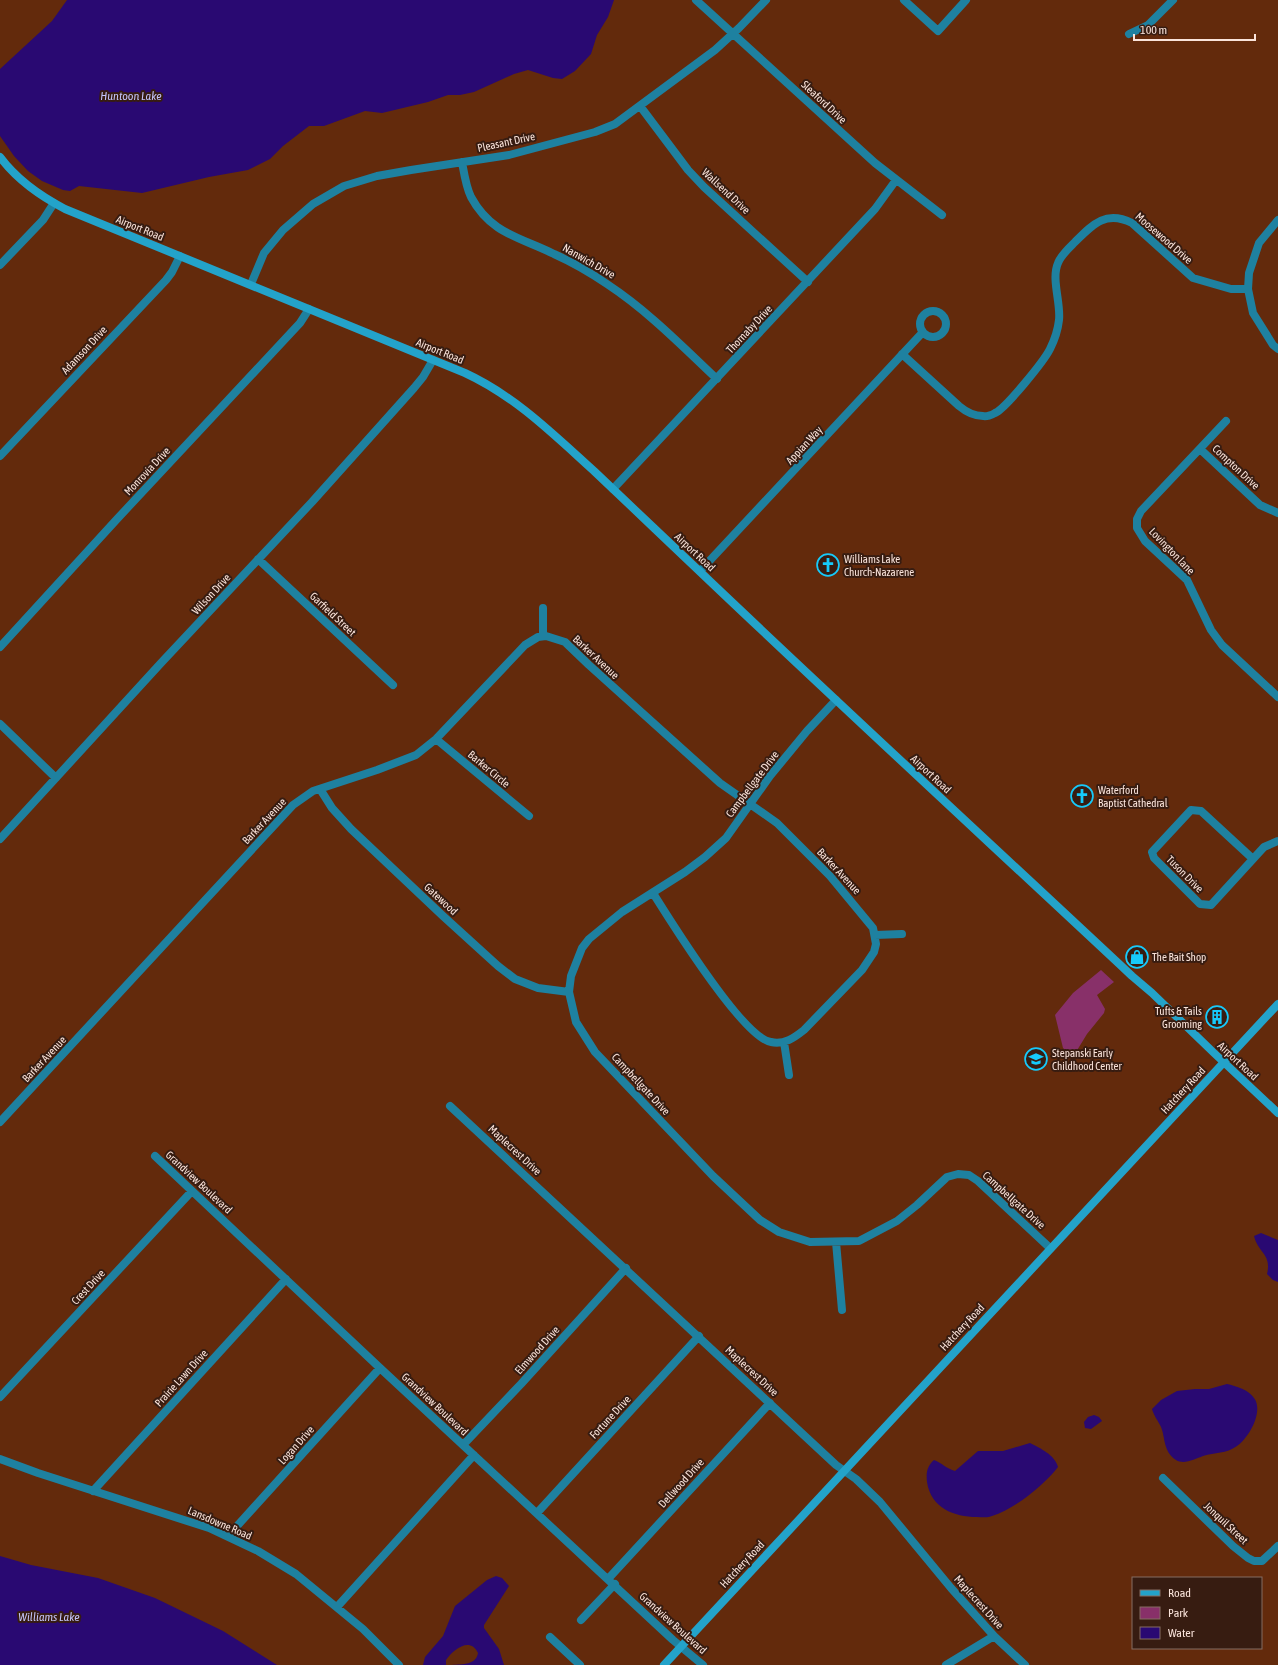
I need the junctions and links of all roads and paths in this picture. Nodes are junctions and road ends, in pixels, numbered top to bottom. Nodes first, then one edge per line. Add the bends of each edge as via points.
1 (696, 0) edge
2 (766, 0) edge
3 (904, 0) edge
4 (966, 0) edge
5 (1173, 0) edge
6 (733, 33) junction
7 (1129, 34) dead end
8 (640, 106) junction
9 (0, 157) edge
10 (462, 162) junction
11 (896, 180) junction
12 (54, 203) junction
13 (942, 214) dead end
14 (1278, 220) edge
15 (180, 256) junction
16 (0, 265) edge
17 (808, 282) junction
18 (250, 284) junction
19 (1248, 290) junction
20 (309, 309) junction
21 (923, 332) dead end
22 (1278, 349) edge
23 (902, 354) junction
24 (433, 360) junction
25 (717, 379) junction
26 (1226, 421) dead end
27 (1200, 449) junction
28 (0, 456) edge
29 (613, 489) junction
30 (1278, 513) edge
31 (258, 559) junction
32 (700, 571) junction
33 (543, 608) dead end
34 (544, 636) junction
35 (0, 648) edge
36 (393, 685) dead end
37 (1278, 697) edge
38 (836, 700) junction
39 (0, 724) edge
40 (436, 740) junction
41 (56, 778) junction
42 (320, 789) junction
43 (750, 805) junction
44 (529, 816) dead end
45 (0, 839) edge
46 (1278, 841) edge
47 (1253, 859) junction
48 (653, 893) junction
49 (902, 934) dead end
50 (875, 935) junction
51 (569, 992) junction
52 (1278, 1004) edge
53 (784, 1042) junction
54 (1224, 1063) junction
55 (789, 1076) dead end
56 (450, 1106) dead end
57 (1278, 1113) edge
58 (0, 1122) edge
59 (155, 1156) dead end
60 (192, 1191) junction
61 (836, 1242) junction
62 (1050, 1248) junction
63 (626, 1268) junction
64 (286, 1279) junction
65 (842, 1310) dead end
66 (699, 1336) junction
67 (380, 1368) junction
68 (0, 1397) edge
69 (770, 1402) junction
70 (463, 1445) junction
71 (474, 1455) junction
72 (0, 1459) edge
73 (844, 1471) junction
74 (1163, 1478) dead end
75 (93, 1491) junction
76 (537, 1513) junction
77 (228, 1536) junction
78 (1278, 1546) edge
79 (612, 1582) junction
80 (337, 1607) junction
81 (581, 1620) dead end
82 (994, 1636) junction
83 (550, 1637) dead end
84 (681, 1646) junction
85 (399, 1665) edge
86 (580, 1665) edge
87 (664, 1665) edge
88 (703, 1665) edge
89 (946, 1665) edge
90 (1025, 1665) edge

1 - 6 street, Sleaford Drive
2 - 6 street, Pleasant Drive
3 - 4 street via 938,31
5 - 7 street via 1148,25
6 - 8 street, Pleasant Drive via 715,50
6 - 11 street, Sleaford Drive
8 - 10 street, Pleasant Drive via 615,124 595,132 509,155
8 - 17 street, Wallsend Drive via 688,170 704,187
9 - 12 street, Airport Road via 24,183
10 - 18 street, Pleasant Drive via 377,176 330,192 283,230 264,253
10 - 25 street, Nanwich Drive via 470,196 490,221 502,231 554,254 607,283 645,312
11 - 13 street, Sleaford Drive
11 - 17 street, Thornaby Drive via 875,210
12 - 15 street, Airport Road
12 - 16 street via 43,220
14 - 19 street via 1259,243 1249,273
15 - 18 street, Airport Road
15 - 28 street, Adamson Drive via 166,280
17 - 25 street, Thornaby Drive
18 - 20 street, Airport Road
19 - 22 street via 1253,313
19 - 23 street, Moosewood Drive via 1231,289 1193,278 1132,223 1123,218 1110,218 1093,224 1058,263 1056,281 1059,320 1051,348 1043,362 995,413 983,416 958,406
20 - 24 street, Airport Road
20 - 35 street, Monrovia Drive via 300,323
21 - 23 street, Appian Way
23 - 32 street, Appian Way
24 - 29 street, Airport Road via 486,383 513,400
24 - 31 street, Wilson Drive via 414,388
25 - 29 street, Thornaby Drive
26 - 27 street, Lovington lane
27 - 30 street, Compton Drive via 1260,505
27 - 37 street, Lovington lane via 1141,511 1137,519 1137,528 1145,541 1187,580 1210,630 1222,645
29 - 32 street, Airport Road
31 - 36 street, Garfield Street
31 - 41 street, Wilson Drive
32 - 38 street, Airport Road
33 - 34 street
34 - 40 street, Barker Avenue via 525,645
34 - 43 street, Barker Avenue via 565,642 720,783
38 - 43 street, Campbellgate Drive via 770,776
38 - 54 street, Airport Road
39 - 41 street
40 - 42 street, Barker Avenue via 416,755
40 - 44 street, Barker Circle
41 - 45 street, Wilson Drive
42 - 51 street, Gatewood via 332,808 352,829 498,966 515,979 538,988
42 - 58 street, Barker Avenue via 293,805
43 - 48 street, Campbellgate Drive via 726,838 705,857
43 - 50 street, Barker Avenue via 777,823 830,876 869,922
46 - 47 street, Tuson Drive via 1264,847
47 - 47 street, Tuson Drive via 1212,905 1200,904 1154,858 1152,852 1191,810 1201,811
48 - 51 street, Campbellgate Drive via 622,912 589,939 582,948 571,976
48 - 53 street via 708,978 749,1027 759,1037 770,1042
49 - 50 street
50 - 53 street via 874,952 862,970 804,1030
51 - 61 street, Campbellgate Drive via 576,1022 595,1052 740,1203 779,1232 810,1242
52 - 54 street, Hatchery Road
53 - 55 street
54 - 57 street, Airport Road
54 - 62 street, Hatchery Road
56 - 63 street, Maplecrest Drive
59 - 60 street, Grandview Boulevard
60 - 64 street, Grandview Boulevard
60 - 68 street, Crest Drive
61 - 62 street, Campbellgate Drive via 859,1241 897,1222 947,1177 958,1174 969,1175 978,1181
61 - 65 street
62 - 73 street, Hatchery Road
63 - 66 street, Maplecrest Drive
63 - 70 street, Elmwood Drive
64 - 67 street, Grandview Boulevard
64 - 75 street, Prairie Lawn Drive
66 - 69 street, Maplecrest Drive
66 - 76 street, Fortune Drive
67 - 70 street, Grandview Boulevard
67 - 77 street, Logan Drive
69 - 73 street, Maplecrest Drive
69 - 79 street, Dellwood Drive
70 - 71 street, Grandview Boulevard
71 - 76 street, Grandview Boulevard
71 - 80 street
72 - 75 street, Lansdowne Road
73 - 82 street, Maplecrest Drive via 880,1502 950,1588
73 - 84 street, Hatchery Road
74 - 78 street, Jonquil Street via 1248,1558 1262,1561
75 - 77 street, Lansdowne Road
76 - 79 street, Grandview Boulevard
77 - 80 street, Lansdowne Road via 296,1574
79 - 81 street, Dellwood Drive
79 - 84 street, Grandview Boulevard
80 - 85 street, Lansdowne Road
82 - 89 street
82 - 90 street, Maplecrest Drive
83 - 86 street
84 - 87 street, Hatchery Road
84 - 88 street, Grandview Boulevard

